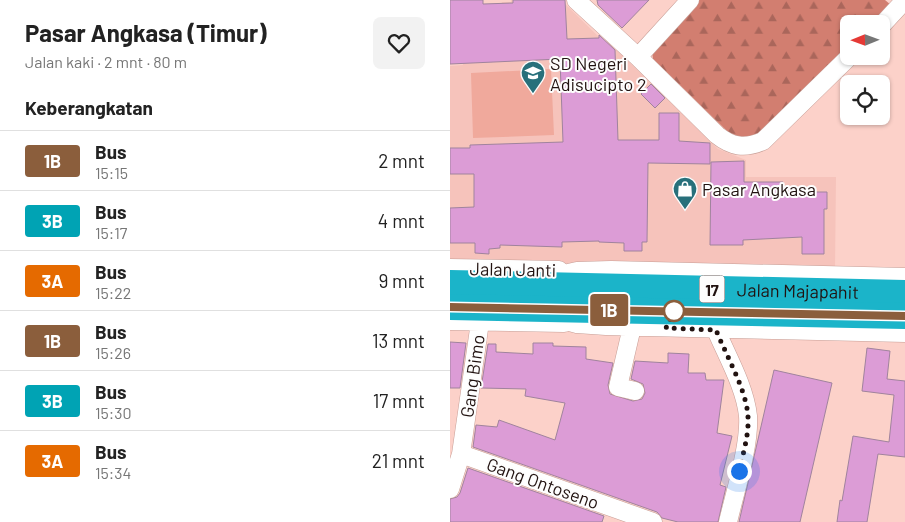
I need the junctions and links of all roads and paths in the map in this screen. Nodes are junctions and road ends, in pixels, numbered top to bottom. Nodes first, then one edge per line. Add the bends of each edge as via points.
1 (576, 0) edge
2 (690, 0) edge
3 (905, 0) edge
4 (890, 17) edge
5 (905, 21) edge
6 (890, 24) edge
7 (638, 57) junction
8 (841, 65) edge
9 (450, 268) edge
10 (576, 271) junction
11 (905, 277) edge
12 (450, 283) edge
13 (777, 283) junction
14 (905, 293) edge
15 (519, 296) junction
16 (450, 306) edge
17 (905, 316) edge
18 (450, 321) edge
19 (480, 322) junction
20 (578, 324) junction
21 (632, 327) junction
22 (716, 330) junction
23 (905, 333) edge
24 (635, 391) dead end
25 (457, 425) edge
26 (462, 454) junction
27 (450, 489) edge
28 (653, 522) edge
29 (728, 522) edge

1 - 7 street
2 - 7 street
3 - 4 street
5 - 6 street
7 - 8 street via 717,135 739,146 752,146 762,141
9 - 10 street, Jalan Janti
10 - 13 street
10 - 15 street
11 - 13 street
12 - 15 highway, Jalan Majapahit / 17
13 - 14 highway, Jalan Majapahit / 17
13 - 15 highway, Jalan Majapahit / 17
15 - 16 highway, Jalan Majapahit / 17
15 - 17 highway, Jalan Majapahit / 17
15 - 20 street
18 - 19 street
19 - 20 street
19 - 25 street, Gang Bimo
20 - 21 street
21 - 22 street
21 - 24 street via 618,387
22 - 23 street
22 - 29 street via 745,401 748,417 747,437
25 - 26 street, Gang Bimo
26 - 27 street, Gang Bimo
26 - 28 street, Gang Ontoseno

